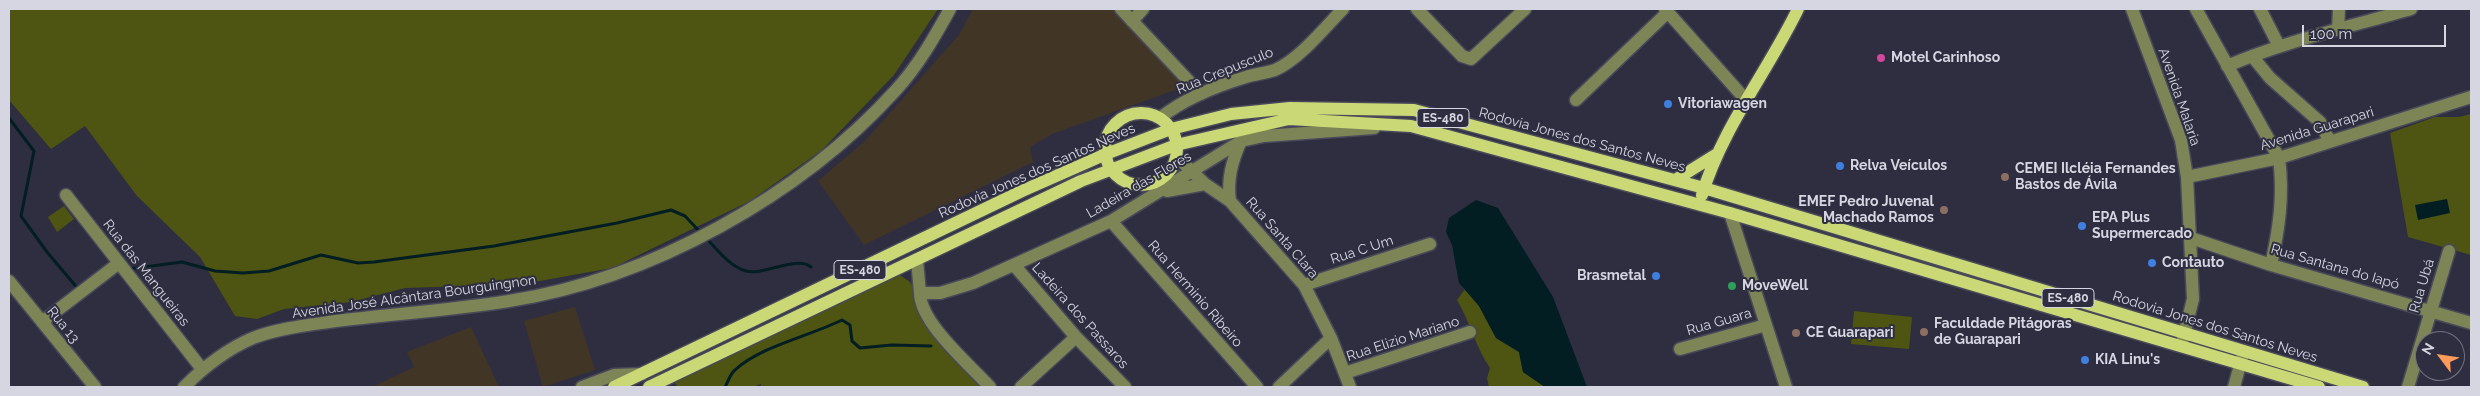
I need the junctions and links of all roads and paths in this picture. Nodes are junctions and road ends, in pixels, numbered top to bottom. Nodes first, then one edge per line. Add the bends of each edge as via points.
1 (950, 9) edge
2 (1121, 9) edge
3 (1143, 9) edge
4 (1343, 9) edge
5 (1417, 9) edge
6 (1525, 9) edge
7 (1798, 9) edge
8 (2132, 9) edge
9 (2196, 9) edge
10 (2260, 9) edge
11 (2339, 9) edge
12 (2411, 9) edge
13 (1666, 10) edge
14 (1132, 21) junction
15 (2338, 30) junction
16 (2278, 46) junction
17 (2252, 56) junction
18 (2227, 66) junction
19 (1201, 94) junction
20 (2471, 97) edge
21 (1576, 100) dead end
22 (1746, 100) junction
23 (2454, 102) junction
24 (2471, 106) edge
25 (1160, 118) junction
26 (1411, 126) junction
27 (1171, 129) junction
28 (1241, 141) junction
29 (2330, 142) junction
30 (1176, 150) junction
31 (1718, 153) junction
32 (1106, 154) junction
33 (2279, 158) junction
34 (1112, 169) junction
35 (1193, 171) junction
36 (2187, 177) junction
37 (1675, 180) junction
38 (1205, 184) junction
39 (1155, 187) junction
40 (1709, 190) junction
41 (66, 195) dead end
42 (1230, 201) junction
43 (1700, 204) junction
44 (1714, 208) junction
45 (1730, 213) junction
46 (1111, 221) junction
47 (2191, 238) junction
48 (1430, 244) dead end
49 (2449, 251) dead end
50 (917, 260) junction
51 (119, 263) junction
52 (1014, 265) junction
53 (2271, 265) junction
54 (2009, 280) junction
55 (9, 281) edge
56 (1304, 285) junction
57 (920, 293) junction
58 (2005, 293) junction
59 (2430, 311) junction
60 (42, 322) junction
61 (2471, 322) edge
62 (1766, 325) junction
63 (1470, 332) dead end
64 (2184, 333) junction
65 (1076, 337) junction
66 (1331, 338) junction
67 (2181, 346) junction
68 (1680, 349) dead end
69 (2244, 351) junction
70 (2240, 364) junction
71 (202, 369) junction
72 (1345, 373) junction
73 (645, 374) junction
74 (2297, 384) edge
75 (95, 387) edge
76 (184, 387) edge
77 (582, 387) edge
78 (614, 387) edge
79 (649, 387) edge
80 (990, 387) edge
81 (1021, 387) edge
82 (1125, 387) edge
83 (1257, 387) edge
84 (1279, 387) edge
85 (1350, 387) edge
86 (1786, 387) edge
87 (2234, 387) edge
88 (2319, 387) edge
89 (2363, 387) edge
90 (2408, 387) edge

1 - 71 street, Avenida José Alcântara Bourguingnon via 924,54 902,83 842,143 765,201 696,239 597,279 550,293 511,301 279,331 252,339
2 - 14 street
3 - 14 street
4 - 19 street, Rua Crepusculo via 1292,59 1275,70
5 - 6 street via 1462,56 1470,59
7 - 22 main road
8 - 36 street, Avenida Malaria via 2181,140
9 - 18 street
10 - 16 street
11 - 15 street
12 - 15 street
13 - 21 street
13 - 22 street
14 - 19 street
15 - 16 street
16 - 17 street
17 - 18 street
17 - 29 street via 2270,78 2320,122
18 - 33 street
19 - 25 street, Rua Crepusculo
20 - 23 street, Avenida Guarapari
22 - 31 main road
23 - 24 street
23 - 29 street, Avenida Guarapari
25 - 27 main road
25 - 32 main road via 1142,113 1123,118 1110,133
26 - 28 street, Ladeira das Flores via 1264,136
26 - 30 main road, Rodovia Jones dos Santos Neves / ES-480 via 1289,119
26 - 43 main road, Rodovia Jones dos Santos Neves / ES-480
27 - 30 main road
27 - 32 main road, Rodovia Jones dos Santos Neves / ES-480
27 - 37 main road, Rodovia Jones dos Santos Neves / ES-480 via 1231,114 1290,108 1414,110
28 - 35 street, Ladeira das Flores
28 - 42 street via 1230,174
29 - 33 street, Avenida Guarapari
30 - 34 main road, Rodovia Jones dos Santos Neves / ES-480
30 - 35 street, Rua Santa Clara
30 - 39 main road via 1169,171
31 - 37 main road
31 - 40 main road
32 - 34 main road
32 - 73 main road, Rodovia Jones dos Santos Neves / ES-480 via 1022,191
33 - 36 street, Avenida Guarapari
33 - 53 street via 2280,220
34 - 39 main road via 1122,179
34 - 50 main road, Rodovia Jones dos Santos Neves / ES-480
35 - 38 street, Rua Santa Clara
35 - 39 street, Ladeira das Flores
36 - 47 street, Avenida Malaria
37 - 40 main road, Rodovia Jones dos Santos Neves / ES-480
38 - 39 street
38 - 42 street, Rua Santa Clara
39 - 46 street, Ladeira das Flores
40 - 43 main road
40 - 44 main road
40 - 54 main road, Rodovia Jones dos Santos Neves / ES-480
41 - 51 street, Rua das Mangueiras
42 - 56 street, Rua Santa Clara
43 - 44 main road, Rodovia Jones dos Santos Neves / ES-480
44 - 45 main road, Rodovia Jones dos Santos Neves / ES-480
45 - 58 main road, Rodovia Jones dos Santos Neves / ES-480
45 - 62 street
46 - 52 street, Ladeira das Flores
46 - 83 street, Rua Herminio Ribeiro
47 - 53 street, Rua Santana do Iapó
47 - 64 street, Avenida Malaria via 2193,299
48 - 56 street, Rua C Um
49 - 59 street, Rua Ubá
50 - 57 street
50 - 79 main road, Rodovia Jones dos Santos Neves / ES-480
51 - 60 street
51 - 71 street, Rua das Mangueiras
52 - 57 street, Ladeira das Flores via 946,292
52 - 65 street, Ladeira dos Passaros
53 - 59 street, Rua Santana do Iapó
54 - 58 main road
54 - 64 main road, Rodovia Jones dos Santos Neves / ES-480
55 - 60 street, Rua 13
56 - 66 street, Rua Santa Clara
57 - 80 street via 920,304 925,312 951,346
58 - 67 main road, Rodovia Jones dos Santos Neves / ES-480
59 - 61 street, Rua Santana do Iapó
59 - 90 street, Rua Ubá
60 - 75 street, Rua 13
62 - 68 street, Rua Guara
62 - 86 street
63 - 72 street, Rua Elizio Mariano
64 - 67 street, Avenida Malaria
64 - 69 main road, Rodovia Jones dos Santos Neves / ES-480
65 - 81 street
65 - 82 street, Ladeira dos Passaros
66 - 72 street, Rua Santa Clara
66 - 84 street
67 - 70 main road, Rodovia Jones dos Santos Neves / ES-480
69 - 70 street
69 - 89 main road, Rodovia Jones dos Santos Neves / ES-480
70 - 74 main road, Rodovia Jones dos Santos Neves / ES-480
70 - 87 street
71 - 76 street, Avenida José Alcântara Bourguingnon
72 - 85 street, Rua Santa Clara
73 - 77 street via 614,375
73 - 78 main road, Rodovia Jones dos Santos Neves / ES-480
74 - 88 main road, Rodovia Jones dos Santos Neves / ES-480

